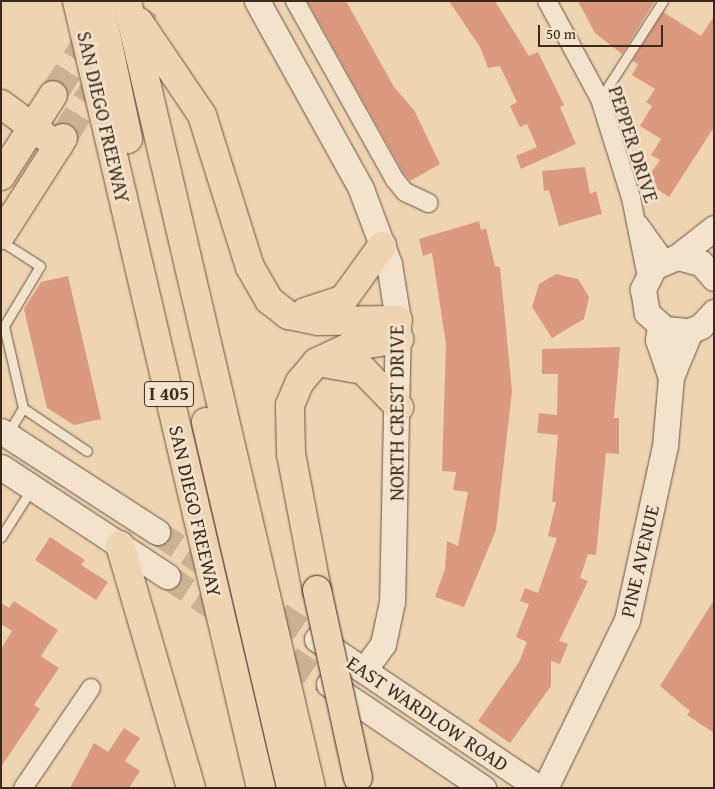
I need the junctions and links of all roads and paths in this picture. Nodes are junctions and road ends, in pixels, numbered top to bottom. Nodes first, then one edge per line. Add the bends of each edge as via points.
1 (77, 1) edge
2 (98, 1) edge
3 (257, 1) edge
4 (295, 1) edge
5 (547, 1) edge
6 (663, 1) edge
7 (121, 3) edge
8 (53, 95) tunnel mouth
9 (600, 99) junction
10 (1, 104) edge
11 (31, 128) junction
12 (1, 176) edge
13 (429, 203) dead end
14 (637, 222) junction
15 (714, 228) edge
16 (1, 235) edge
17 (1, 241) edge
18 (382, 246) junction
19 (663, 265) junction
20 (712, 268) edge
21 (288, 315) junction
22 (705, 324) edge
23 (660, 326) junction
24 (399, 330) junction
25 (317, 362) junction
26 (671, 377) junction
27 (399, 407) junction
28 (23, 408) junction
29 (4, 433) edge
30 (87, 451) dead end
31 (3, 471) edge
32 (32, 488) junction
33 (157, 532) tunnel mouth
34 (1, 537) edge
35 (120, 545) junction
36 (167, 576) tunnel mouth
37 (317, 639) tunnel mouth
38 (364, 670) junction
39 (329, 684) tunnel mouth
40 (91, 688) dead end
41 (359, 783) edge
42 (23, 788) edge
43 (191, 788) edge
44 (261, 788) edge
45 (280, 788) edge
46 (291, 788) edge
47 (311, 788) edge
48 (483, 788) edge
49 (539, 788) edge
50 (545, 788) edge

1 - 44 main road, SAN DIEGO FREEWAY / I 405
2 - 45 main road
3 - 18 street, NORTH CREST DRIVE via 332,132
4 - 13 street via 395,180 405,192
5 - 9 street, PEPPER DRIVE
6 - 9 lane
7 - 21 main road via 202,115 250,267 269,300
7 - 46 main road
7 - 47 main road, I 405
8 - 11 main road
9 - 14 street, PEPPER DRIVE
10 - 11 main road
11 - 12 main road
11 - 16 main road via 61,142
14 - 19 street, PEPPER DRIVE
14 - 19 street, PEPPER DRIVE via 638,248
15 - 19 street
17 - 28 lane via 40,266 4,326
18 - 21 main road via 343,300
18 - 24 street, NORTH CREST DRIVE
19 - 20 street via 689,258
19 - 23 street via 643,301
21 - 24 main road via 318,322
22 - 23 street
22 - 26 street, PINE AVENUE
23 - 26 street, PINE AVENUE via 658,340
24 - 25 main road
24 - 27 street, NORTH CREST DRIVE
25 - 27 main road via 363,370
25 - 41 main road, bridge via 300,382 290,405 287,430 317,590
26 - 50 street, PINE AVENUE via 665,446 627,620
27 - 38 street, NORTH CREST DRIVE via 392,602 383,644
28 - 29 lane
28 - 30 lane
29 - 33 street
31 - 32 street
32 - 34 lane
32 - 35 street
35 - 36 street
35 - 43 main road
37 - 38 street, EAST WARDLOW ROAD
38 - 49 street, EAST WARDLOW ROAD
39 - 48 street, EAST WARDLOW ROAD
40 - 42 street

